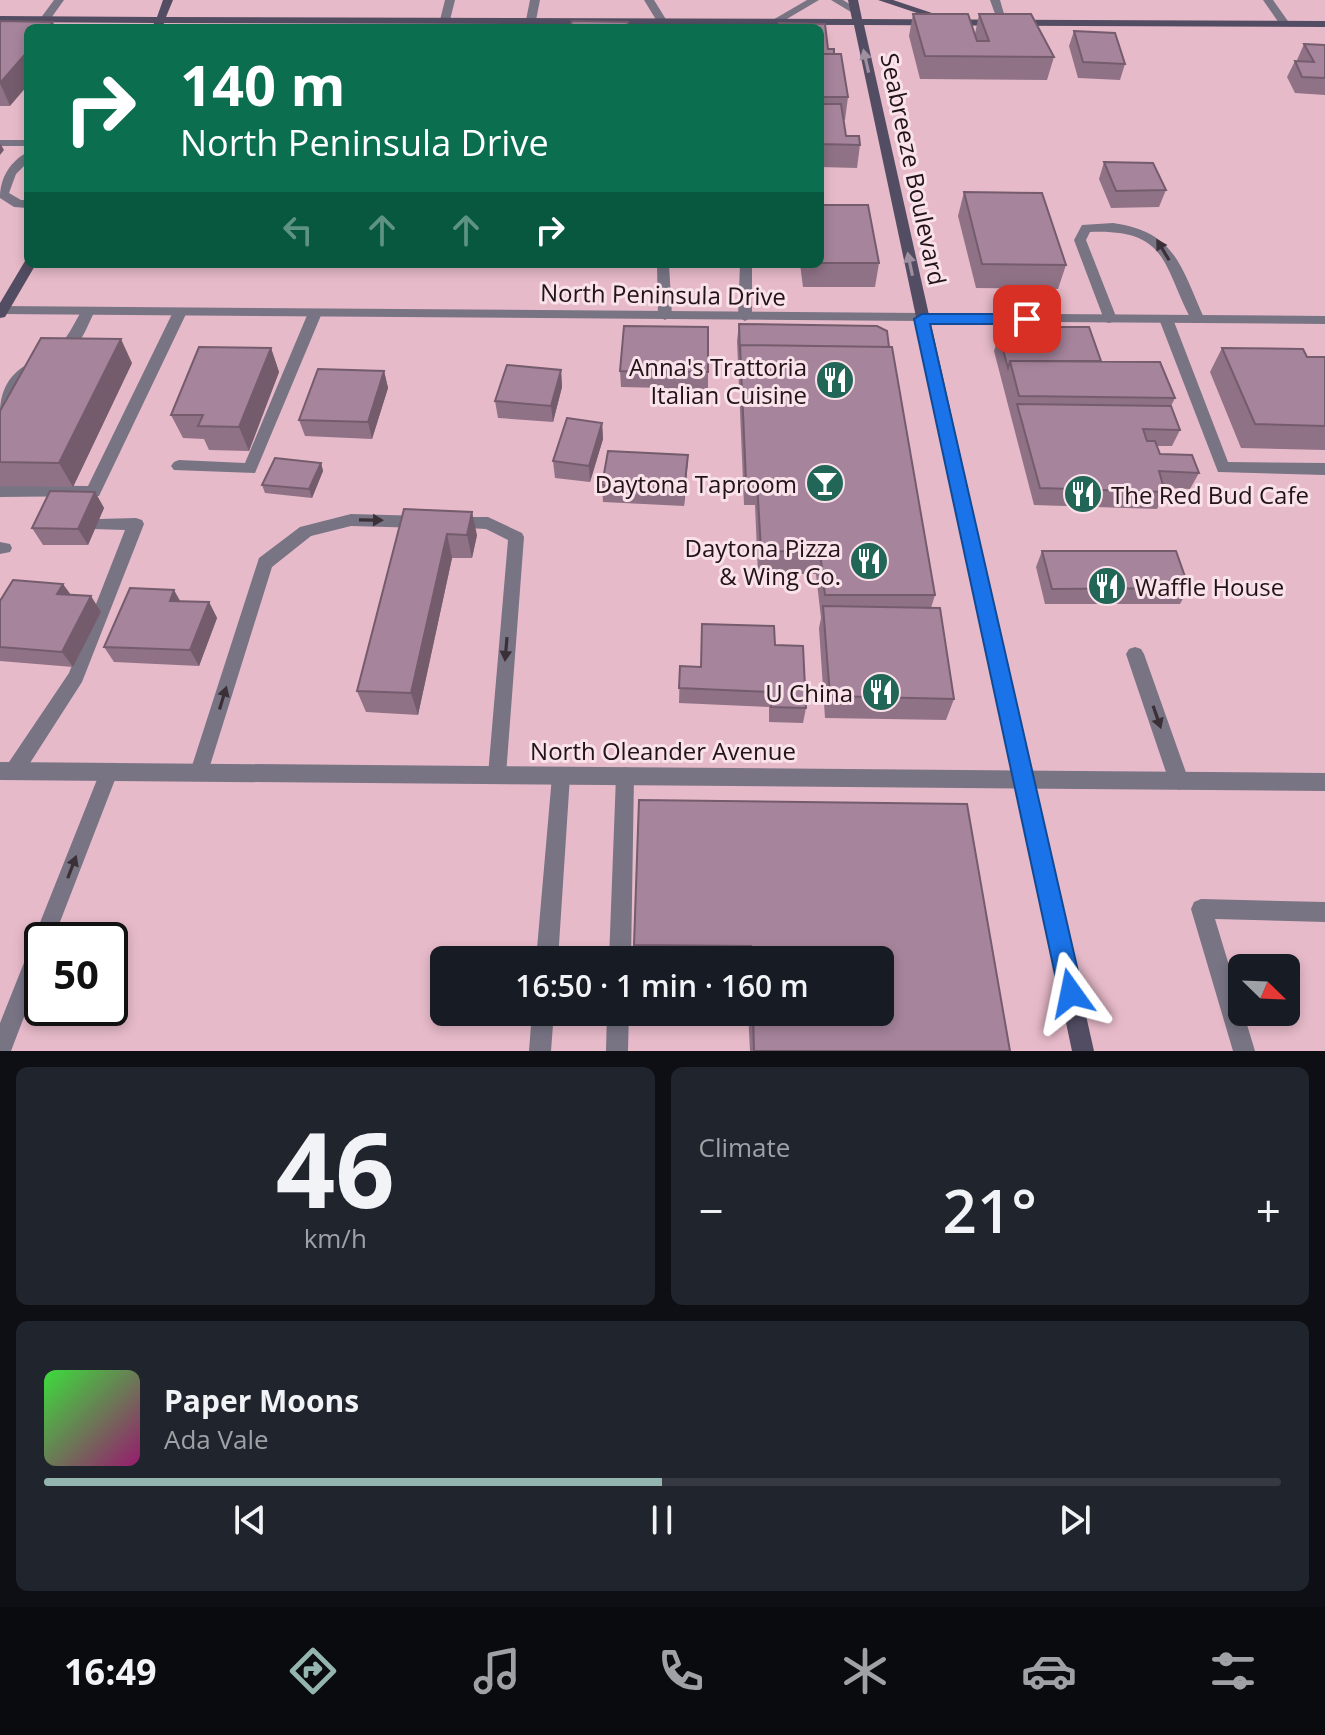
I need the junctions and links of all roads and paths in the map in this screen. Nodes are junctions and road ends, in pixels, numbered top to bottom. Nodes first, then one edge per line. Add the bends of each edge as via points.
1 (59, 0) edge
2 (168, 0) edge
3 (450, 0) edge
4 (535, 0) edge
5 (649, 0) edge
6 (814, 0) edge
7 (836, 0) edge
8 (883, 0) edge
9 (995, 0) edge
10 (1268, 0) edge
11 (855, 10) edge
12 (0, 19) edge
13 (45, 19) junction
14 (445, 20) junction
15 (531, 20) junction
16 (776, 21) junction
17 (966, 22) junction
18 (1003, 22) junction
19 (667, 23) edge
20 (158, 24) edge
21 (1285, 24) junction
22 (1325, 24) edge
23 (0, 143) edge
24 (24, 143) edge
25 (24, 159) edge
26 (24, 204) edge
27 (28, 268) edge
28 (663, 268) edge
29 (746, 268) edge
30 (1, 311) edge
31 (88, 311) junction
32 (180, 312) junction
33 (315, 313) junction
34 (665, 316) junction
35 (745, 317) junction
36 (922, 319) junction
37 (1110, 319) junction
38 (1166, 319) junction
39 (1198, 320) junction
40 (1324, 322) edge
41 (0, 408) edge
42 (179, 466) dead end
43 (1325, 469) edge
44 (0, 491) edge
45 (99, 525) dead end
46 (1135, 654) dead end
47 (7, 771) edge
48 (109, 772) junction
49 (199, 772) junction
50 (497, 775) junction
51 (561, 776) junction
52 (625, 776) junction
53 (1025, 780) junction
54 (1179, 781) junction
55 (1325, 782) edge
56 (1325, 912) edge
57 (51, 922) edge
58 (548, 946) edge
59 (620, 946) edge
60 (24, 990) edge
61 (542, 1026) edge
62 (618, 1026) edge
63 (0, 1051) edge
64 (540, 1051) edge
65 (617, 1051) edge
66 (1083, 1051) edge
67 (1244, 1051) edge

1 - 13 street
2 - 20 street
3 - 14 street
4 - 15 street
5 - 19 street
6 - 16 street
7 - 11 street
8 - 17 street
9 - 18 street
10 - 21 street
11 - 16 street
11 - 17 street
36 -> 11 street, Seabreeze Boulevard
12 - 13 street
13 - 20 street
14 - 15 street
14 - 20 street
15 - 19 street
16 - 19 street
17 - 18 street
18 - 21 street
21 - 22 street
23 - 24 street
25 - 26 street via 2,194
27 - 30 street
28 - 34 street
29 - 35 street
30 - 31 street, North Peninsula Drive
31 - 32 street, North Peninsula Drive
31 - 41 street via 69,347 19,376
32 - 33 street, North Peninsula Drive
32 - 44 street via 93,492
33 - 34 street, North Peninsula Drive
33 - 42 street via 250,469
34 - 35 street, North Peninsula Drive
35 - 36 street, North Peninsula Drive
36 - 37 street, North Peninsula Drive
36 - 53 street, Seabreeze Boulevard
37 - 38 street, North Peninsula Drive
39 -> 37 street via 1160,241 1145,231 1113,225 1086,228 1080,240
38 - 39 street, North Peninsula Drive
38 - 43 street via 1223,468
39 - 40 street, North Peninsula Drive
45 - 47 street via 136,524 76,677
46 -> 54 street
47 - 48 street, North Oleander Avenue
48 - 49 street, North Oleander Avenue
57 -> 48 street
49 - 50 street, North Oleander Avenue
49 -> 50 street via 265,563 306,531 351,520 488,523 516,537
50 - 51 street, North Oleander Avenue
51 - 52 street, North Oleander Avenue
51 - 58 street
52 - 53 street, North Oleander Avenue
52 - 59 street
53 - 54 street, North Oleander Avenue
53 - 66 street, Seabreeze Boulevard
54 - 55 street, North Oleander Avenue
56 - 67 street via 1201,909
60 - 63 street
61 - 64 street
62 - 65 street

